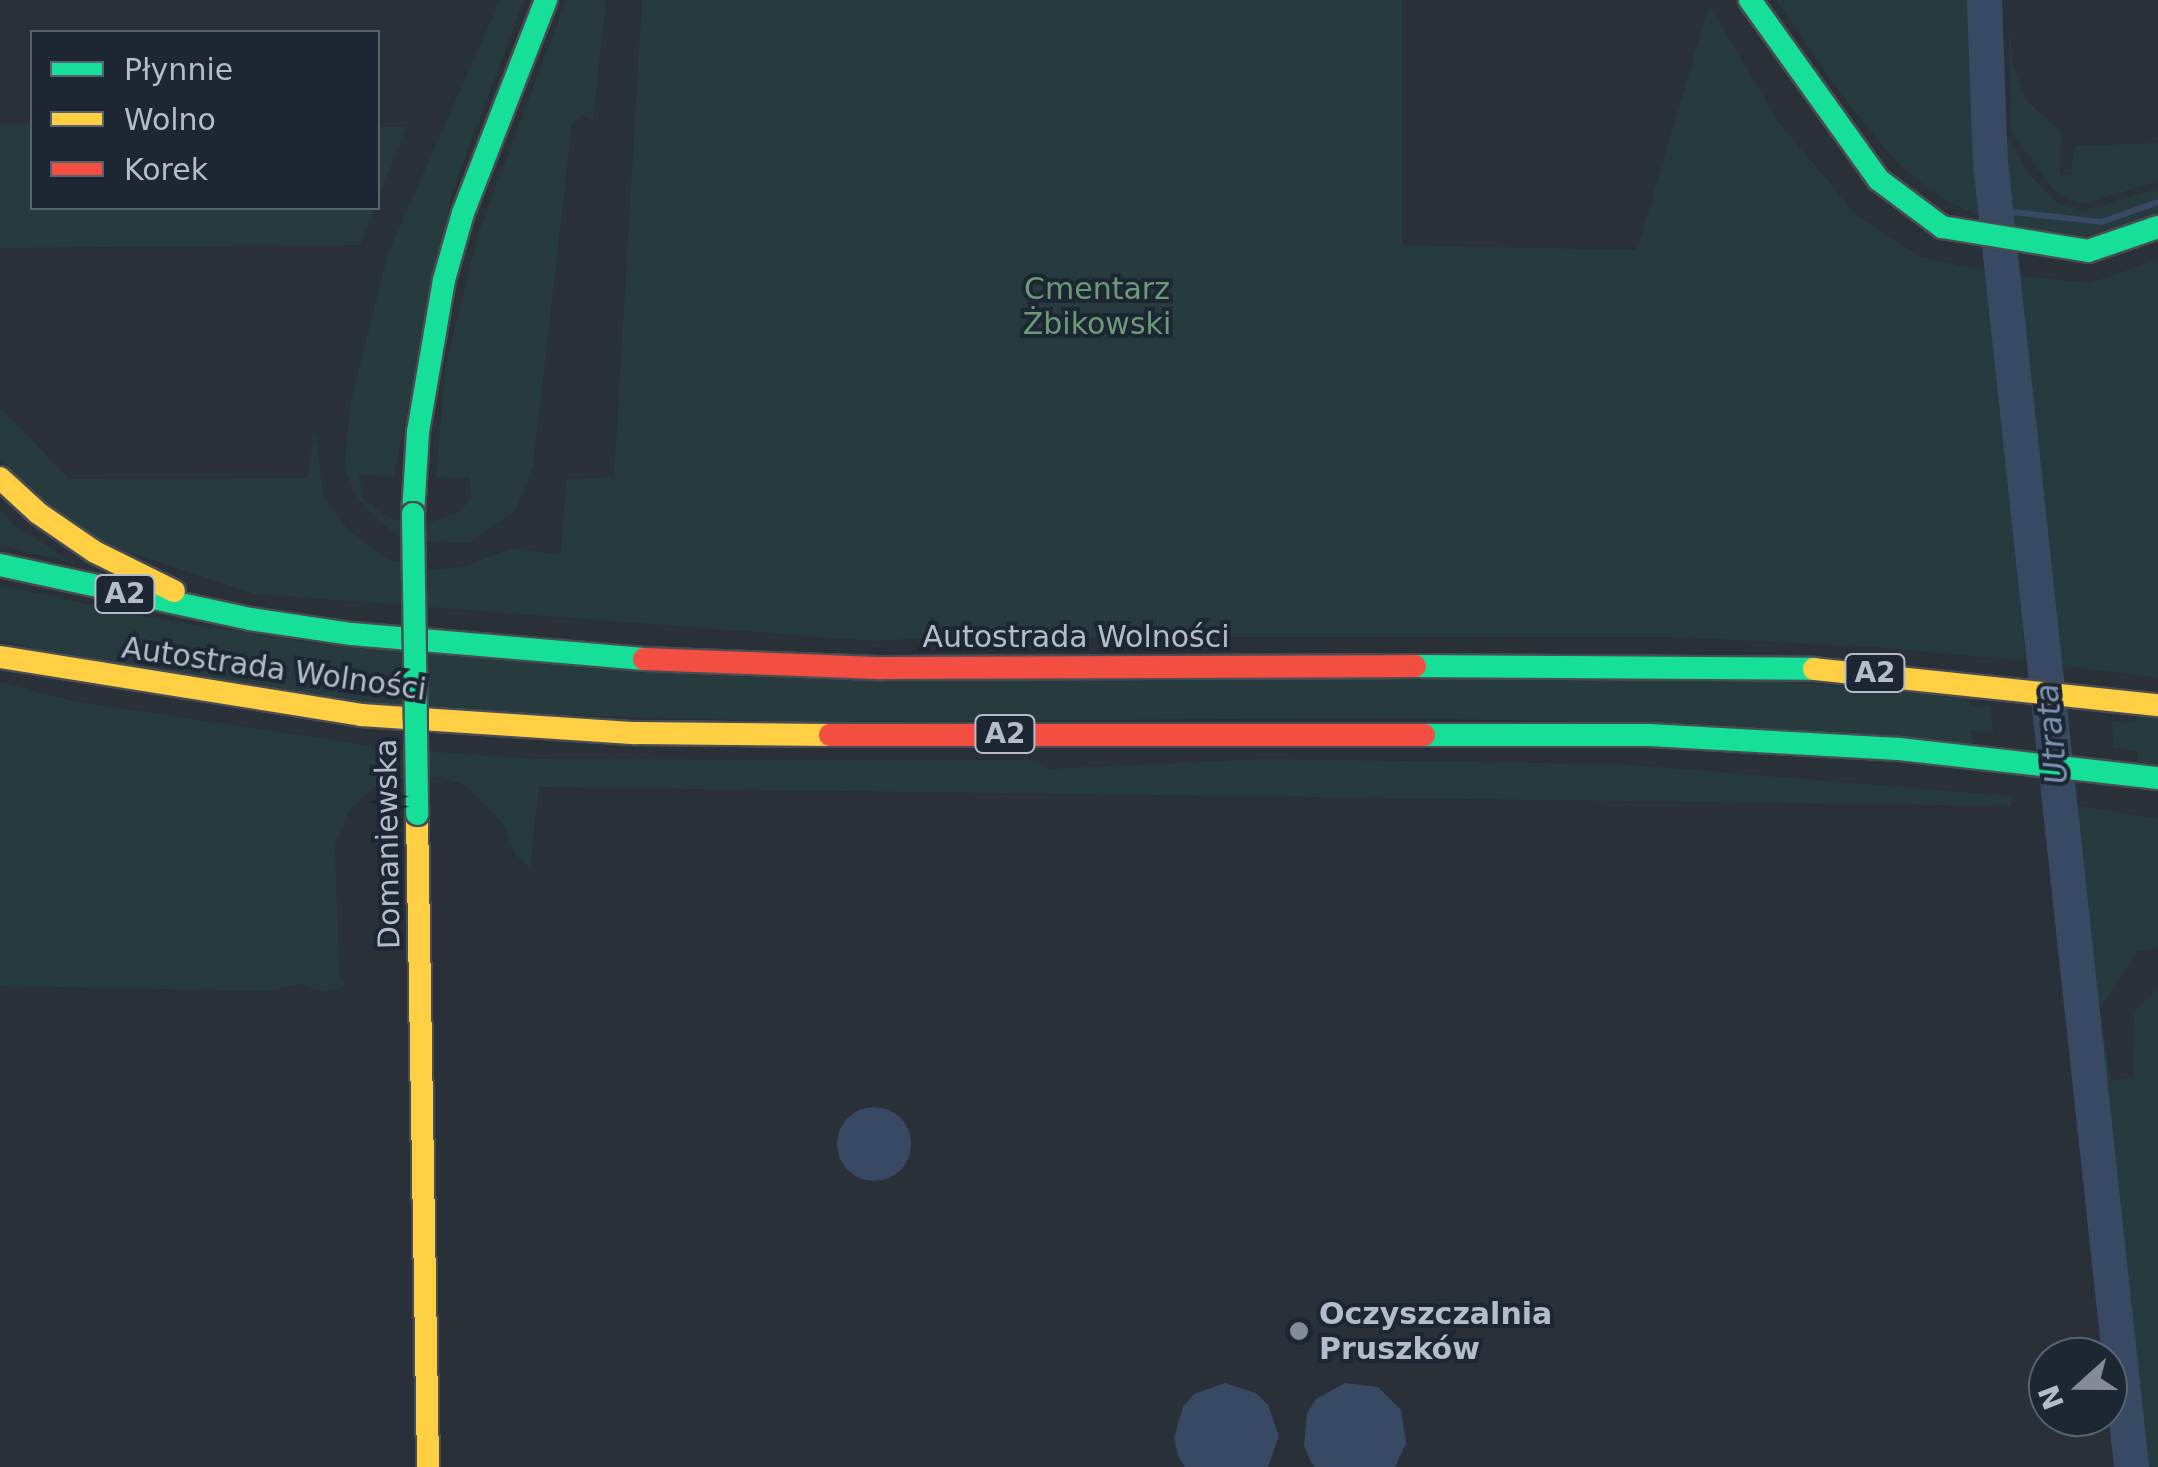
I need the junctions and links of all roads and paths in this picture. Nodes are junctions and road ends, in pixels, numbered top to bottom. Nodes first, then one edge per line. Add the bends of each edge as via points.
1 (546, 0) edge
2 (1750, 0) edge
3 (2158, 227) edge
4 (0, 478) edge
5 (0, 565) edge
6 (250, 619) junction
7 (0, 658) edge
8 (2158, 704) edge
9 (2158, 778) edge
10 (428, 1467) edge

1 - 10 main road, Domaniewska, bridge via 444,280 418,432 413,514
2 - 3 main road via 1879,180 1942,227 2088,250
4 - 6 main road via 95,552
5 - 6 main road, Autostrada Wolności / A2
6 - 8 main road, Autostrada Wolności / A2 via 370,636 653,659 882,668 1744,665 1855,670
7 - 9 main road, Autostrada Wolności / A2 via 361,714 520,728 875,736 1650,735 1899,749

